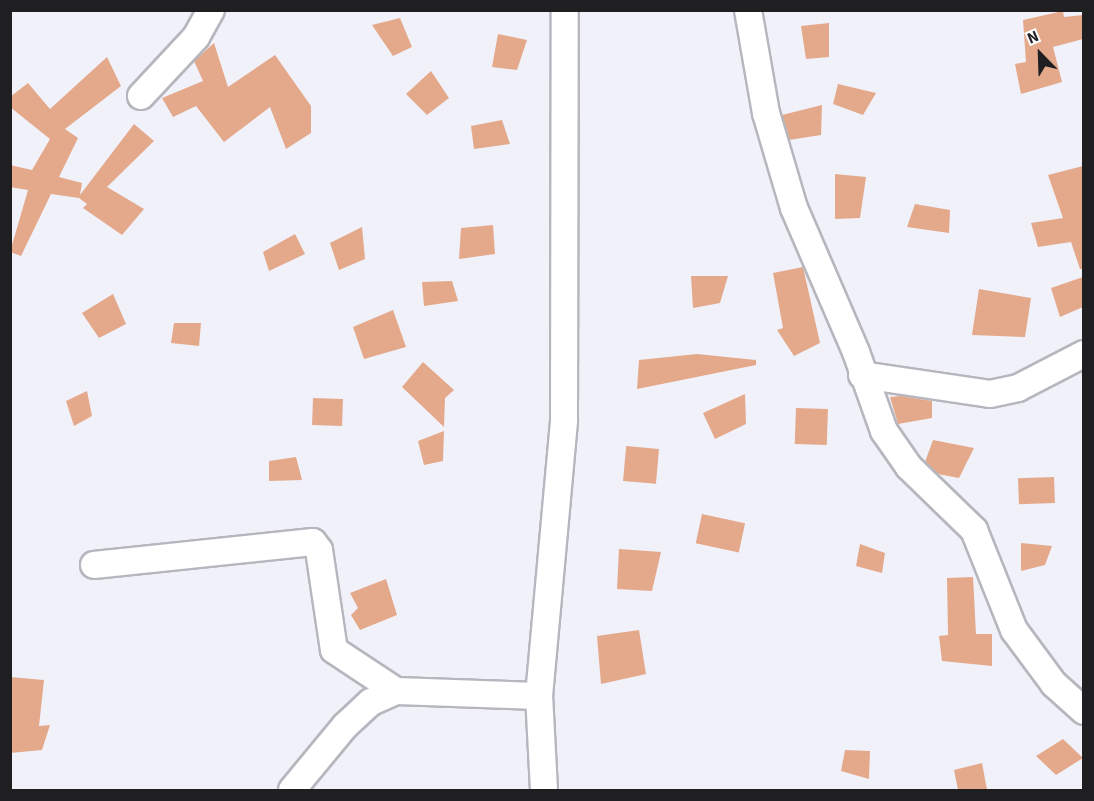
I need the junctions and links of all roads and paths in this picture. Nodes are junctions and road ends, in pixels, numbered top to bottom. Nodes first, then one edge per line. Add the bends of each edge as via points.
1 (211, 10) edge
2 (565, 10) edge
3 (748, 10) edge
4 (141, 96) dead end
5 (1083, 354) edge
6 (862, 375) junction
7 (94, 565) dead end
8 (396, 691) junction
9 (539, 696) junction
10 (1083, 711) edge
11 (292, 790) edge
12 (544, 790) edge

1 - 4 street via 196,37
2 - 9 street via 564,420
3 - 6 street via 772,139 794,208
5 - 6 street via 1018,388 990,394
6 - 10 street via 884,431 909,467 974,530 1014,630 1031,657
7 - 8 street via 313,542 319,550 334,650
8 - 9 street
8 - 11 street via 371,702 345,726
9 - 12 street

